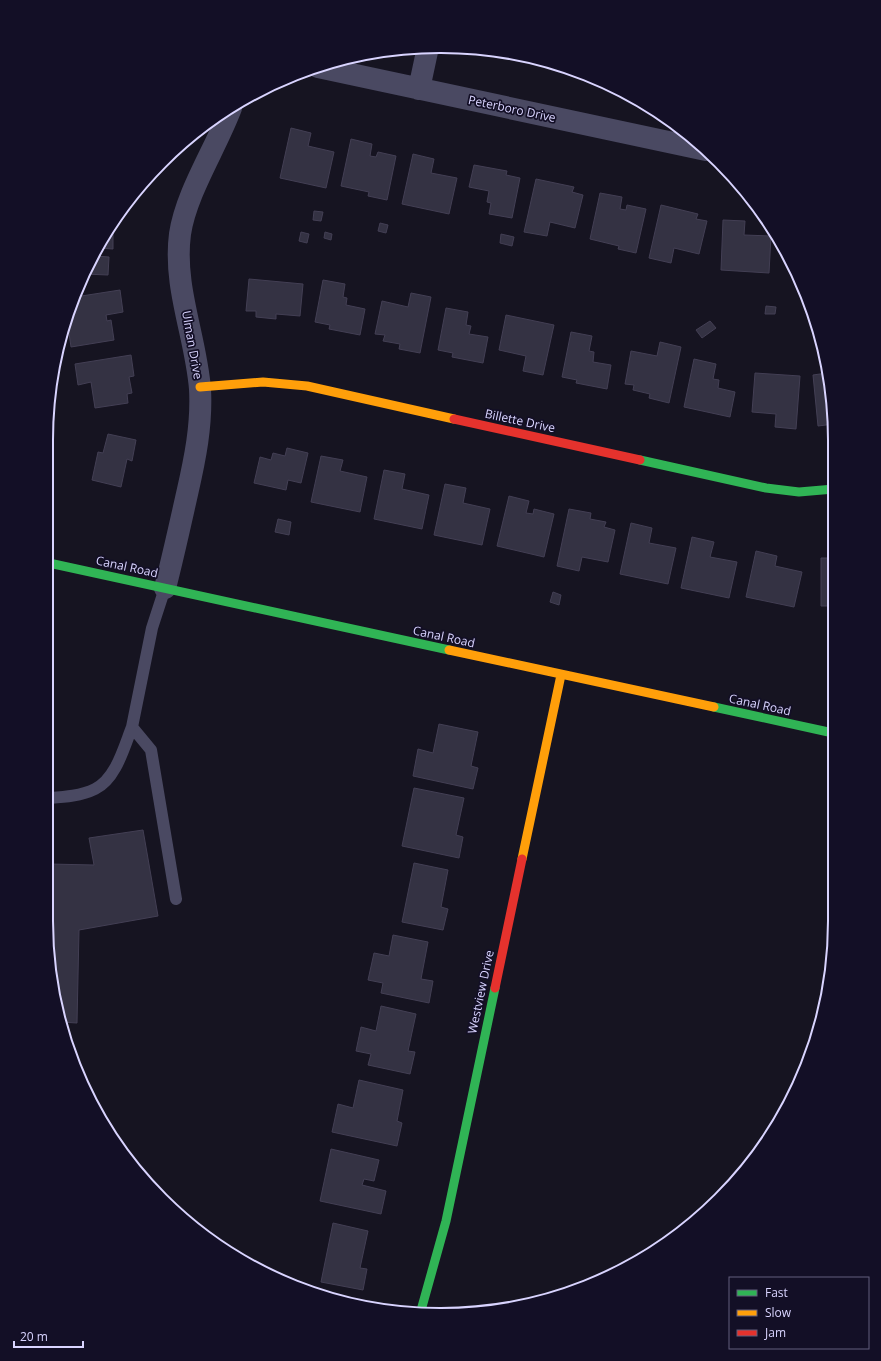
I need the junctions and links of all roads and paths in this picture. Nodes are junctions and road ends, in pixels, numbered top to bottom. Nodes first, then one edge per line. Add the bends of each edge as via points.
1 (427, 54) edge
2 (329, 70) edge
3 (419, 89) junction
4 (227, 117) edge
5 (694, 147) edge
6 (200, 387) junction
7 (828, 490) edge
8 (53, 564) edge
9 (165, 588) junction
10 (561, 675) junction
11 (132, 727) junction
12 (828, 732) edge
13 (53, 798) edge
14 (176, 899) dead end
15 (422, 1307) edge

1 - 3 street
2 - 3 street, Peterboro Drive
3 - 5 street, Peterboro Drive
4 - 6 street, Ulman Drive via 190,200 179,247 182,284
6 - 7 street, Billette Drive via 263,382 307,386 766,488 799,492
6 - 9 street, Ulman Drive via 196,446
8 - 9 street, Canal Road
9 - 10 street, Canal Road
9 - 11 lane via 152,628
10 - 12 street, Canal Road
10 - 15 street, Westview Drive via 446,1221
11 - 13 lane via 112,774 96,789 74,796
11 - 14 lane via 151,750

